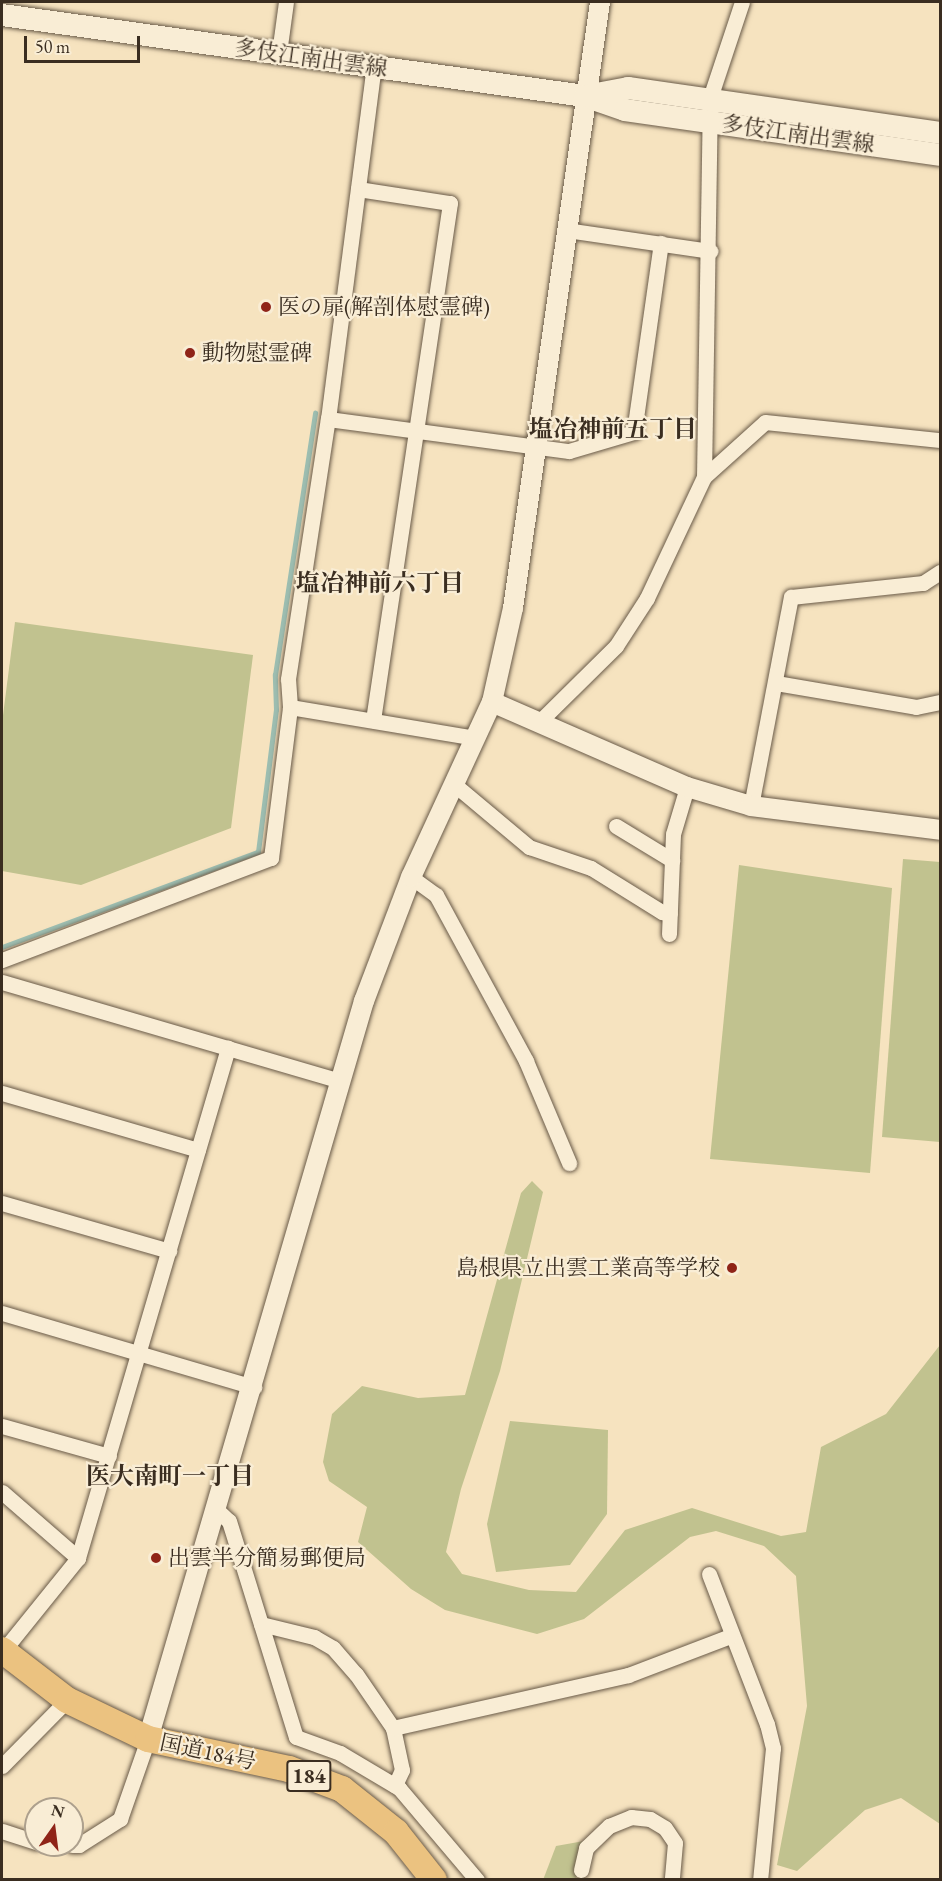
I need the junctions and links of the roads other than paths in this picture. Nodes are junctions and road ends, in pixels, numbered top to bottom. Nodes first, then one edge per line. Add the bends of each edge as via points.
1 (286, 2) edge
2 (600, 2) edge
3 (742, 2) edge
4 (2, 15) edge
5 (279, 53) junction
6 (374, 67) junction
7 (585, 96) junction
8 (710, 98) junction
9 (709, 121) junction
10 (940, 133) edge
11 (940, 155) edge
12 (358, 189) junction
13 (566, 230) junction
14 (661, 243) junction
15 (710, 251) junction
16 (328, 419) junction
17 (418, 431) junction
18 (940, 440) edge
19 (535, 446) junction
20 (704, 477) junction
21 (940, 572) edge
22 (776, 683) junction
23 (492, 702) junction
24 (940, 702) edge
25 (290, 707) junction
26 (372, 720) junction
27 (539, 722) junction
28 (476, 738) junction
29 (455, 785) junction
30 (687, 787) junction
31 (751, 806) junction
32 (616, 826) dead end
33 (940, 830) edge
34 (672, 860) junction
35 (411, 877) junction
36 (670, 913) junction
37 (669, 934) dead end
38 (2, 960) edge
39 (2, 982) edge
40 (228, 1048) junction
41 (341, 1081) junction
42 (2, 1093) edge
43 (198, 1150) junction
44 (569, 1163) dead end
45 (2, 1203) edge
46 (169, 1251) junction
47 (2, 1313) edge
48 (141, 1353) junction
49 (254, 1387) junction
50 (2, 1425) edge
51 (109, 1456) junction
52 (2, 1492) edge
53 (217, 1510) junction
54 (78, 1558) junction
55 (709, 1574) dead end
56 (261, 1624) junction
57 (730, 1636) junction
58 (2, 1650) edge
59 (67, 1700) junction
60 (393, 1728) junction
61 (148, 1739) junction
62 (2, 1766) edge
63 (394, 1785) junction
64 (2, 1831) edge
65 (24, 1838) edge
66 (84, 1842) edge
67 (581, 1870) dead end
68 (434, 1880) edge
69 (477, 1880) edge
70 (672, 1880) edge
71 (760, 1880) edge

1 - 5 street
2 - 7 street
3 - 8 street
4 - 5 main road, 多伎江南出雲線
5 - 6 main road, 多伎江南出雲線
6 - 7 main road, 多伎江南出雲線
6 - 12 street
7 - 8 main road, 多伎江南出雲線 via 628,88
7 - 9 main road, 多伎江南出雲線 via 625,110
7 - 13 street
8 - 9 street
8 - 10 main road, 多伎江南出雲線
9 - 11 main road, 多伎江南出雲線
9 - 15 street
12 - 16 street
12 - 17 street via 450,203
13 - 14 street
13 - 19 street
14 - 15 street
14 - 19 street via 634,432 569,450
15 - 20 street
16 - 17 street
16 - 25 street via 288,679
17 - 19 street
17 - 26 street
18 - 20 street via 765,422
19 - 23 street via 513,608
20 - 27 street via 647,598 616,646
21 - 22 street via 923,583 791,597
22 - 24 street via 915,707
22 - 31 street
23 - 27 street
23 - 28 street
25 - 26 street
25 - 38 street via 271,858
26 - 28 street
27 - 30 street
28 - 29 street
29 - 35 street
29 - 36 street via 529,847 591,868 662,912
30 - 31 street
30 - 34 street via 672,834
31 - 33 street
32 - 34 street
34 - 36 street
35 - 41 street via 364,1001
35 - 44 street via 436,895 526,1061
36 - 37 street
39 - 40 street
40 - 41 street
40 - 43 street
41 - 49 street
42 - 43 street
43 - 46 street
45 - 46 street
46 - 48 street
47 - 48 street
48 - 49 street
48 - 51 street
49 - 53 street
50 - 51 street
51 - 54 street
52 - 54 street
53 - 56 street via 229,1521
53 - 61 street
54 - 58 street
55 - 57 street
56 - 60 street via 314,1637 333,1648
56 - 63 street via 296,1737 340,1753
57 - 60 street via 628,1675
57 - 71 street via 767,1724 773,1748
58 - 59 highway, 国道184号 / 184
59 - 61 highway, 国道184号 / 184
59 - 62 street
60 - 63 street via 402,1770
61 - 66 street via 120,1819
61 - 68 highway, 国道184号 / 184 via 289,1769 342,1789 396,1832
63 - 69 street
64 - 65 street
67 - 70 street via 586,1848 609,1826 631,1817 650,1819 665,1828 675,1843

